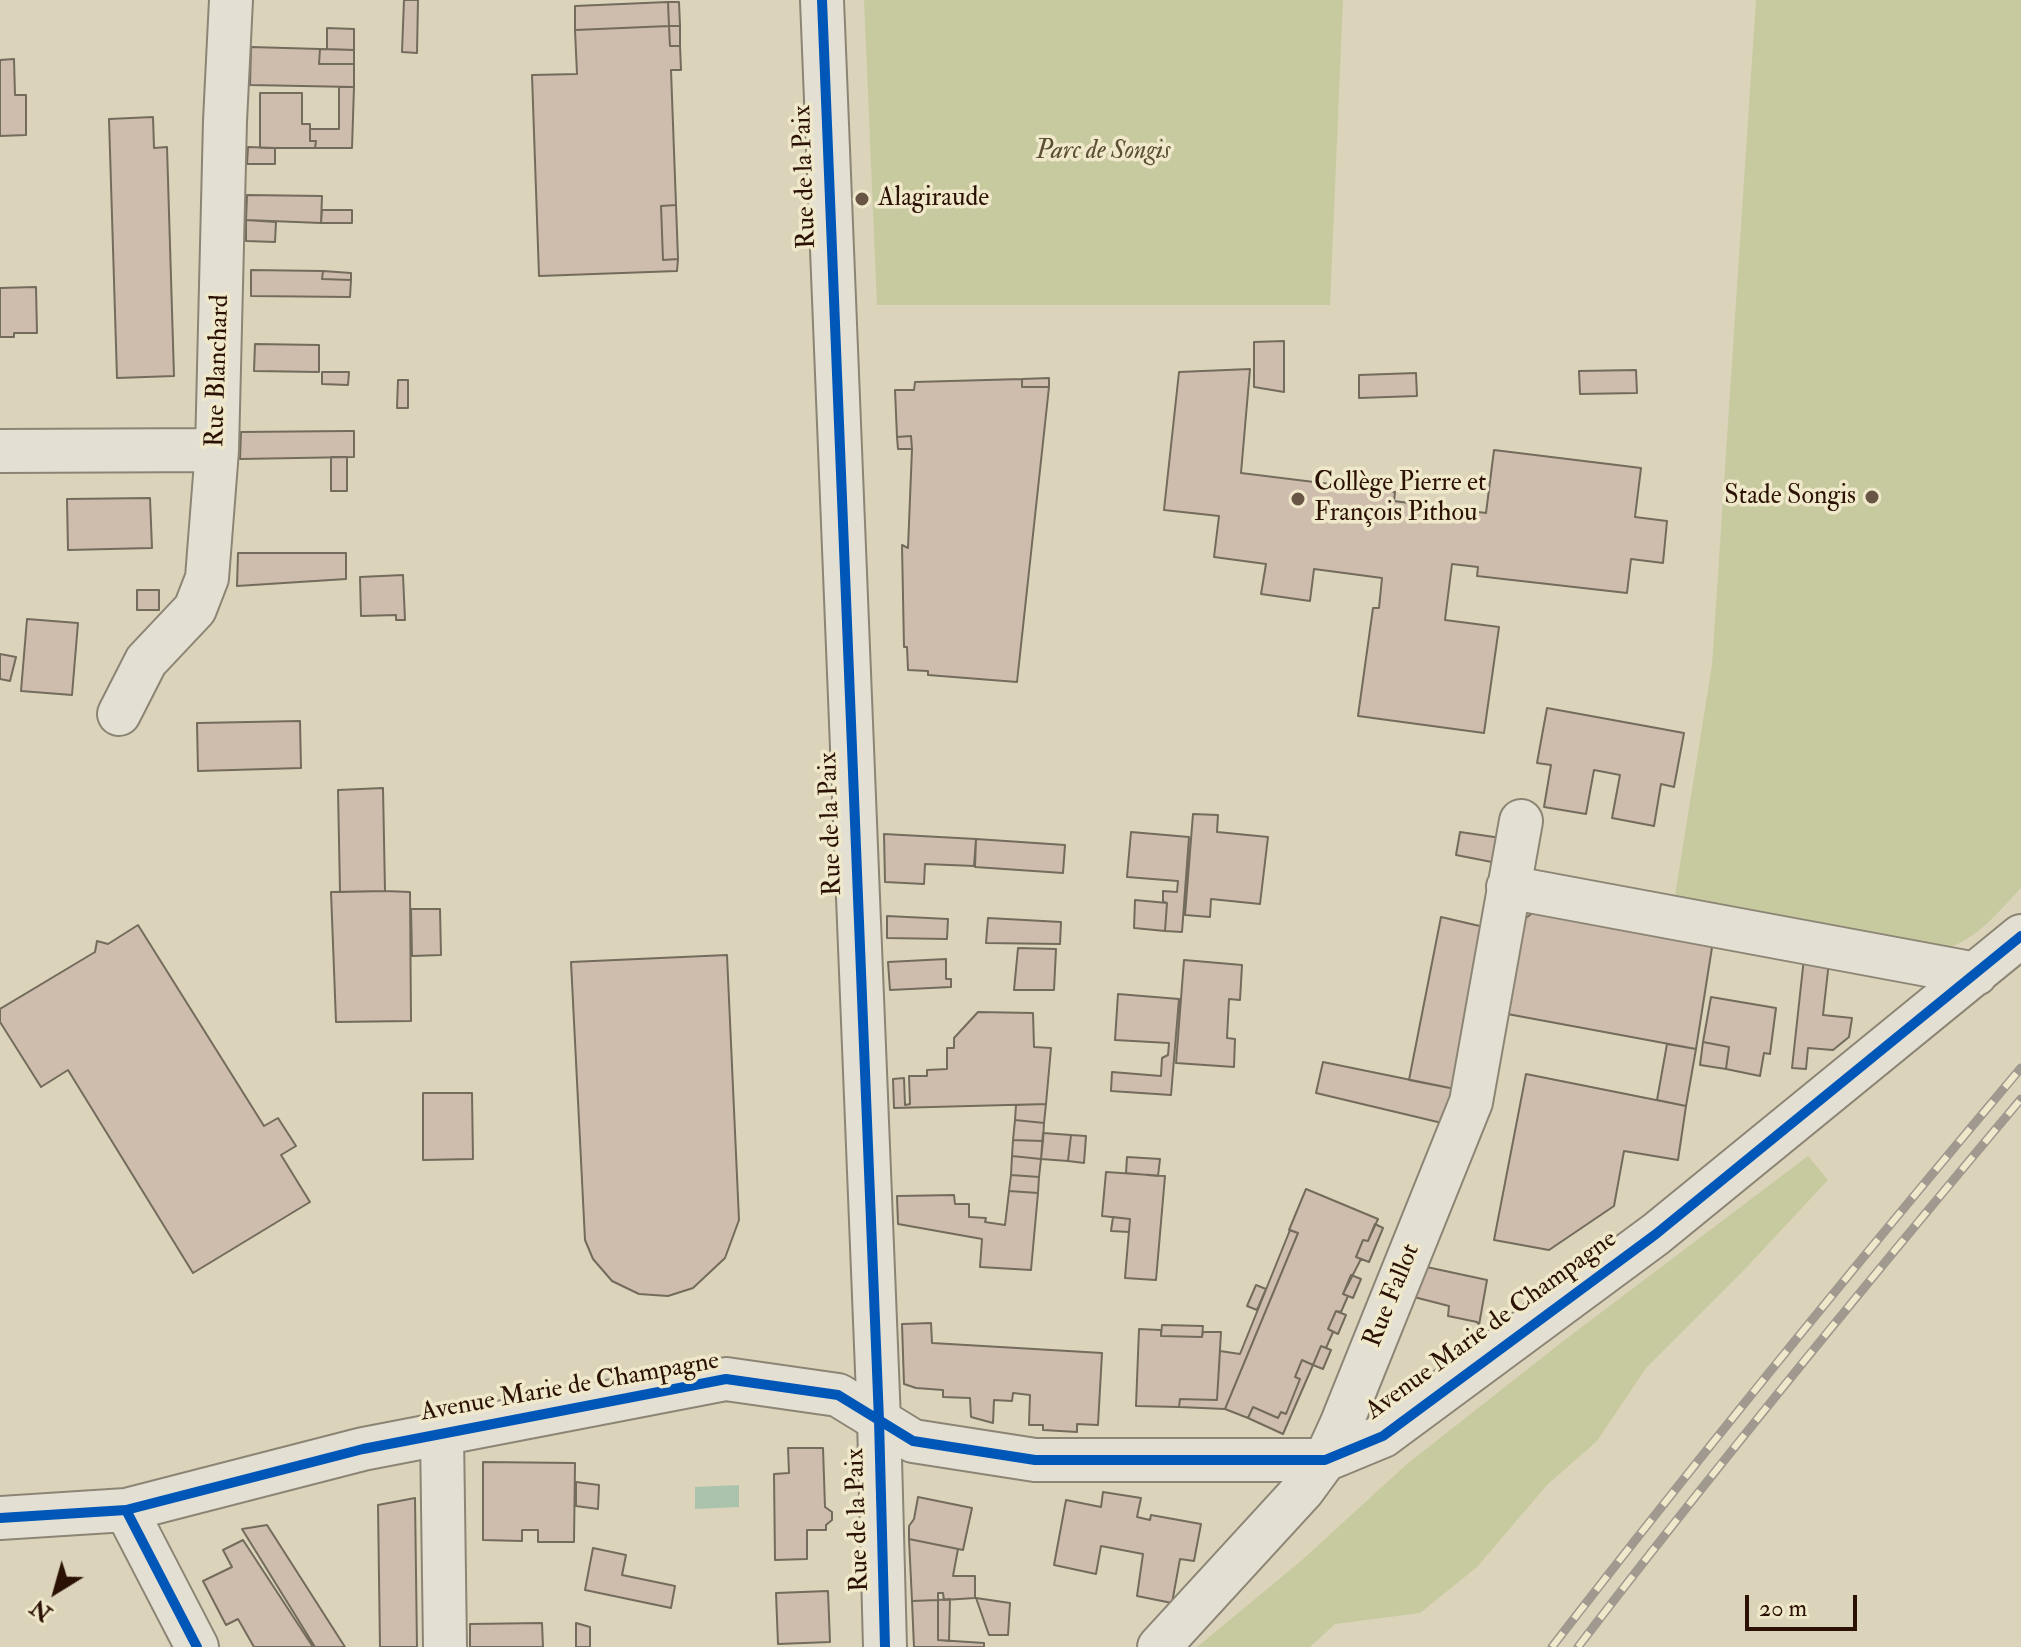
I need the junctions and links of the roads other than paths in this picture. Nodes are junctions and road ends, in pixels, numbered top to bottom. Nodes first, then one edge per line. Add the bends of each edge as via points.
1 (231, 0) edge
2 (822, 0) edge
3 (217, 450) junction
4 (0, 451) edge
5 (119, 714) dead end
6 (1521, 821) dead end
7 (1508, 887) junction
8 (2021, 936) edge
9 (1976, 974) junction
10 (879, 1420) junction
11 (442, 1434) junction
12 (1325, 1460) junction
13 (126, 1510) junction
14 (0, 1518) edge
15 (197, 1647) edge
16 (445, 1647) edge
17 (885, 1647) edge
18 (1159, 1647) edge

1 - 3 street, Rue Blanchard
2 - 10 street, Rue de la Paix
3 - 4 street
3 - 5 street, Rue Blanchard via 207,578 195,609 146,661
6 - 7 street, Rue Fallot
7 - 9 street
7 - 12 street, Rue Fallot via 1471,1102
8 - 9 street, Avenue Marie de Champagne
9 - 12 street, Avenue Marie de Champagne via 1656,1234 1383,1436
10 - 11 street, Avenue Marie de Champagne via 838,1395 726,1379
10 - 12 street, Avenue Marie de Champagne via 913,1441 1035,1460
10 - 17 street, Rue de la Paix
11 - 13 street, Avenue Marie de Champagne
11 - 16 street
12 - 18 street, Rue Fallot
13 - 14 street, Avenue Marie de Champagne
13 - 15 street

